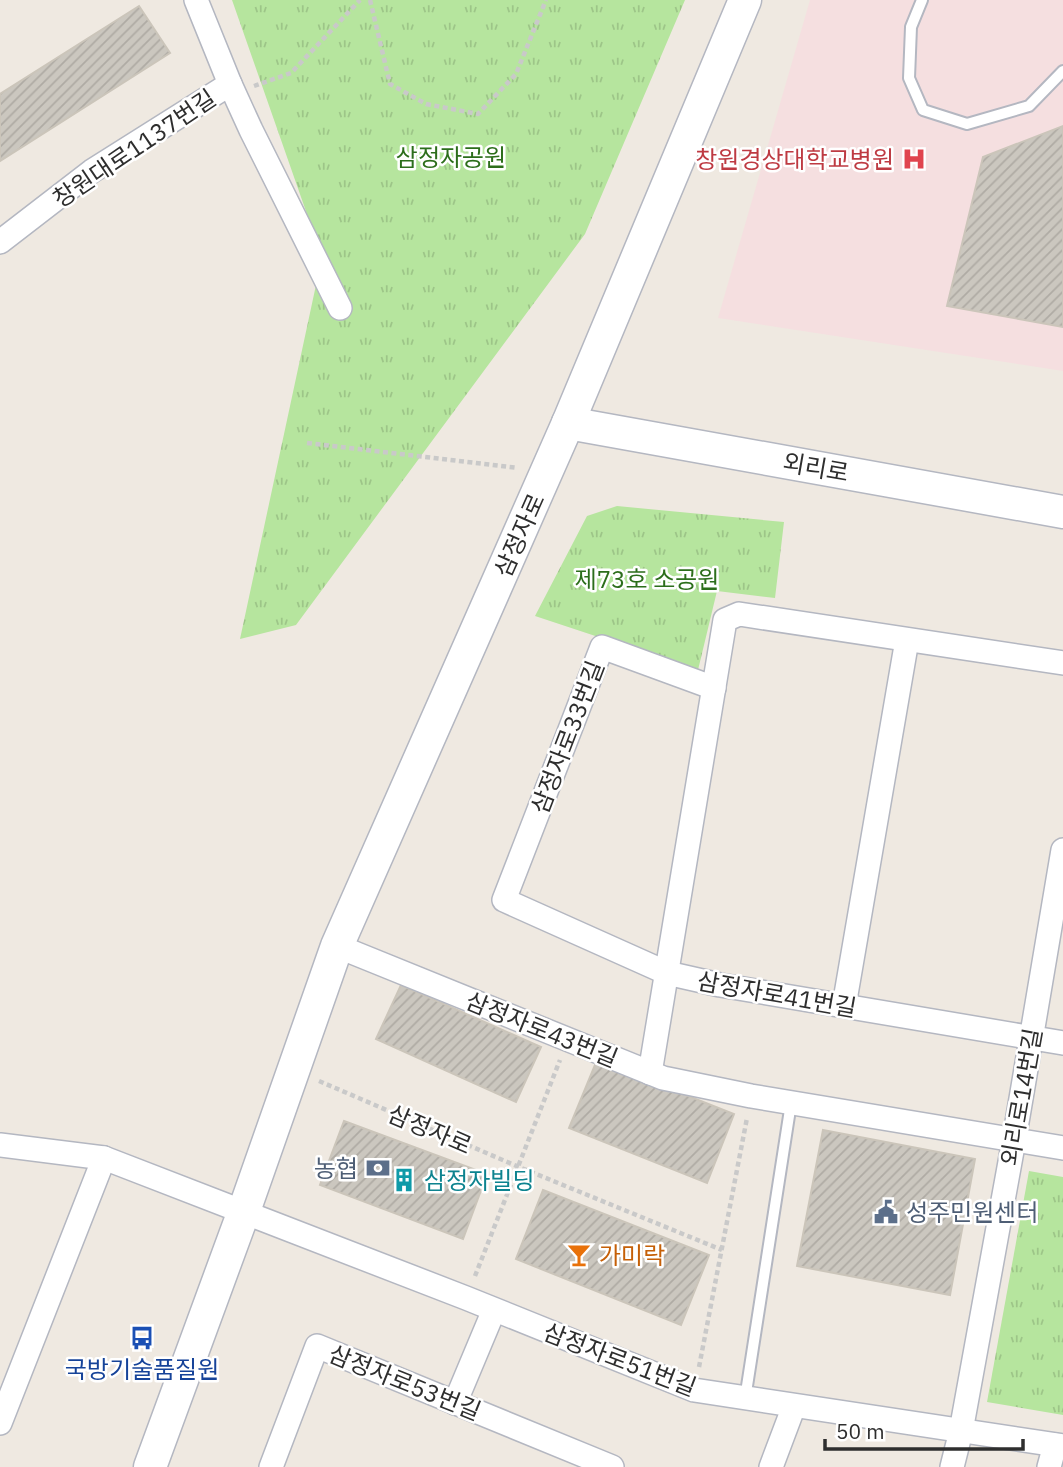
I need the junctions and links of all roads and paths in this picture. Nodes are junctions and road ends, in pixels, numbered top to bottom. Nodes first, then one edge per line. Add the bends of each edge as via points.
1 (196, 0) edge
2 (360, 0) edge
3 (370, 0) edge
4 (546, 0) edge
5 (745, 0) edge
6 (922, 0) edge
7 (1063, 71) edge
8 (232, 89) junction
9 (0, 242) edge
10 (340, 308) dead end
11 (568, 423) junction
12 (307, 443) dead end
13 (547, 471) junction
14 (1063, 512) edge
15 (907, 639) junction
16 (1063, 663) edge
17 (714, 688) junction
18 (1063, 850) edge
19 (503, 900) joint
20 (337, 946) junction
21 (667, 973) junction
22 (844, 1006) junction
23 (1031, 1037) junction
24 (568, 1040) junction
25 (1063, 1043) edge
26 (294, 1070) junction
27 (650, 1073) junction
28 (751, 1096) junction
29 (791, 1103) junction
30 (1014, 1140) junction
31 (0, 1144) edge
32 (1063, 1149) edge
33 (104, 1158) junction
34 (519, 1167) junction
35 (244, 1212) junction
36 (722, 1250) junction
37 (466, 1298) junction
38 (494, 1310) junction
39 (694, 1390) junction
40 (746, 1399) junction
41 (455, 1403) junction
42 (794, 1406) junction
43 (0, 1423) edge
44 (961, 1431) junction
45 (1056, 1453) edge
46 (150, 1467) edge
47 (271, 1467) edge
48 (611, 1467) edge
49 (771, 1467) edge
50 (952, 1467) edge

1 - 8 street, 창원대로1137번길
2 - 8 path via 291,73
3 - 4 path via 390,84 426,104 478,114 516,74
5 - 11 street, 삼정자로
6 - 7 lane via 911,27 909,78 923,110 967,124 1029,106
8 - 9 street, 창원대로1137번길 via 92,171
8 - 10 street
11 - 13 street, 삼정자로
11 - 14 street, 외리로
12 - 13 path
13 - 20 street, 삼정자로
15 - 16 street
15 - 17 street via 739,614 725,620
15 - 22 street
17 - 19 street, 삼정자로33번길 via 602,647
17 - 21 street
18 - 23 street, 외리로14번길
19 - 21 street, 삼정자로41번길
20 - 24 street, 삼정자로43번길
20 - 26 street, 삼정자로
21 - 22 street, 삼정자로41번길
21 - 27 street
22 - 23 street, 삼정자로41번길
23 - 25 street, 삼정자로41번길
23 - 30 street, 외리로14번길
24 - 27 street, 삼정자로43번길
24 - 34 path
26 - 34 path, 삼정자로
26 - 35 street, 삼정자로
27 - 28 street, 삼정자로43번길
28 - 29 street, 삼정자로43번길
28 - 36 path
29 - 30 street, 삼정자로43번길
29 - 40 lane
30 - 32 street, 삼정자로43번길
30 - 44 street, 외리로14번길
31 - 33 street, 삼정자로51번길
33 - 35 street, 삼정자로51번길
33 - 43 street
34 - 36 path, 삼정자로
34 - 37 path
35 - 37 street, 삼정자로51번길
35 - 46 street, 삼정자로
36 - 39 path
37 - 38 street, 삼정자로51번길
38 - 39 street, 삼정자로51번길
38 - 41 street
39 - 40 street, 삼정자로51번길
40 - 42 street, 삼정자로51번길
41 - 47 street, 삼정자로53번길 via 317,1346
41 - 48 street, 삼정자로53번길
42 - 44 street, 삼정자로51번길
42 - 49 street
44 - 45 street, 삼정자로51번길
44 - 50 street, 외리로14번길

